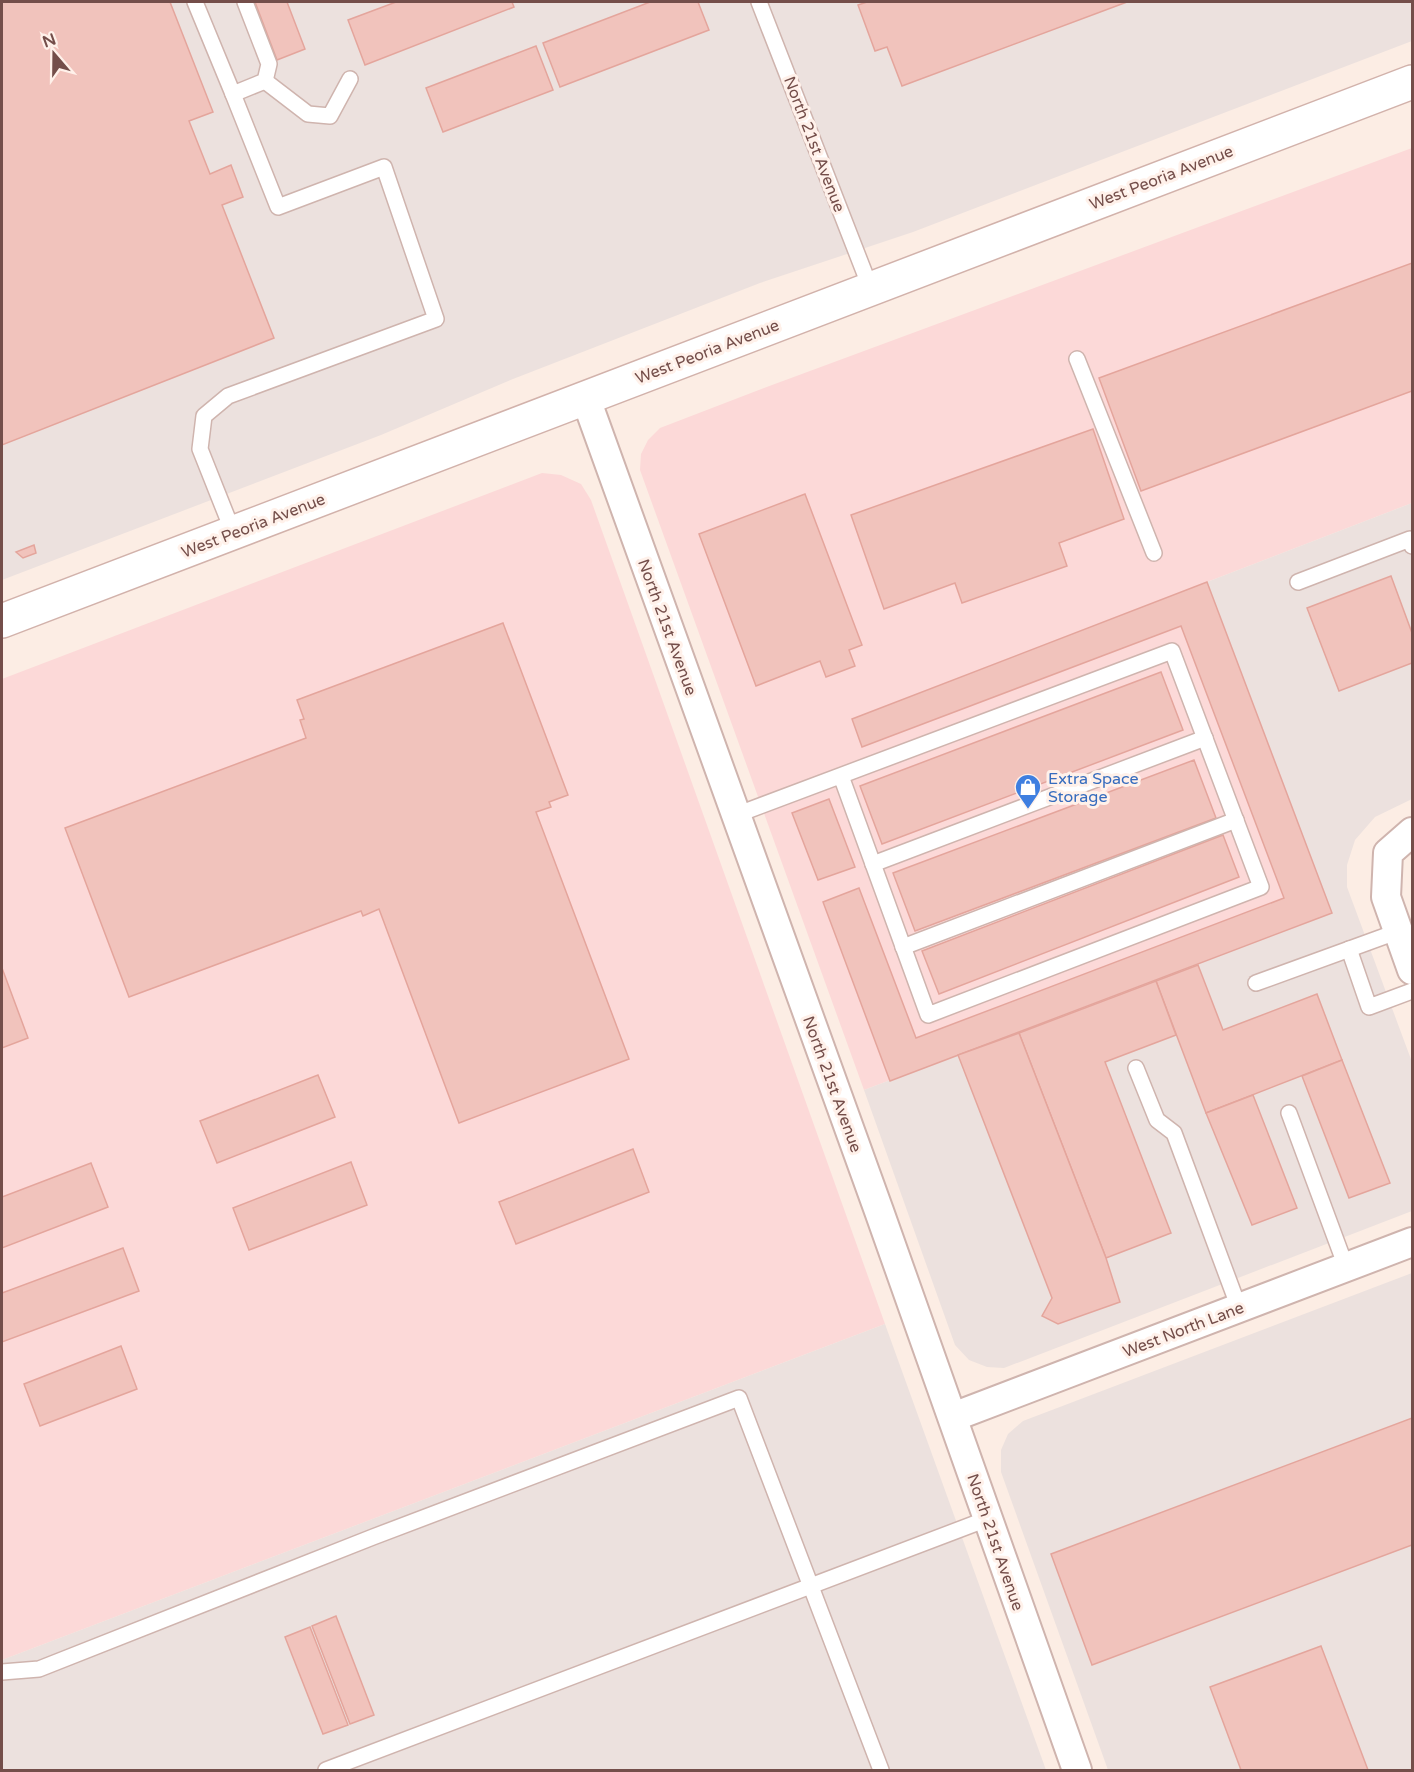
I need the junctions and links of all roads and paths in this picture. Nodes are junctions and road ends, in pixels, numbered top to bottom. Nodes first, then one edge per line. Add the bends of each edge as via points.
1 (195, 2) edge
2 (245, 2) edge
3 (759, 2) edge
4 (350, 79) dead end
5 (265, 81) junction
6 (1413, 82) edge
7 (233, 93) junction
8 (870, 287) junction
9 (1077, 359) dead end
10 (586, 399) junction
11 (233, 532) junction
12 (1413, 546) edge
13 (1154, 553) dead end
14 (1298, 582) dead end
15 (2, 621) edge
16 (1205, 738) junction
17 (841, 776) junction
18 (736, 815) junction
19 (1236, 820) junction
20 (1413, 832) edge
21 (873, 864) junction
22 (1399, 931) junction
23 (903, 947) junction
24 (1349, 949) junction
25 (1413, 970) edge
26 (1256, 983) dead end
27 (1413, 991) edge
28 (1137, 1068) dead end
29 (1289, 1113) dead end
30 (1413, 1242) edge
31 (1346, 1267) junction
32 (1239, 1308) junction
33 (953, 1417) junction
34 (987, 1519) junction
35 (810, 1586) junction
36 (2, 1672) edge
37 (326, 1770) edge
38 (881, 1770) edge
39 (1077, 1770) edge

1 - 7 lane
2 - 5 lane via 269,64
3 - 8 lane, North 21st Avenue
4 - 5 lane via 330,116 308,114
5 - 7 lane
6 - 8 main road, West Peoria Avenue
7 - 11 lane via 278,207 384,167 436,319 228,396 204,416 200,449
8 - 10 main road, West Peoria Avenue
9 - 13 lane
10 - 11 main road, West Peoria Avenue
10 - 18 street, North 21st Avenue
11 - 15 main road, West Peoria Avenue
12 - 14 lane via 1410,539
16 - 17 lane via 1172,651
16 - 19 lane
16 - 21 lane
17 - 18 lane
17 - 21 lane
18 - 33 street, North 21st Avenue
19 - 23 lane
19 - 23 lane via 1261,887 928,1015
20 - 22 street via 1388,853 1386,897
21 - 23 lane
22 - 24 lane
22 - 25 street
24 - 26 lane
24 - 27 lane via 1369,1006
28 - 32 lane via 1157,1120 1174,1133
29 - 31 lane
30 - 31 street, West North Lane
31 - 32 street, West North Lane
32 - 33 street, West North Lane
33 - 34 street, North 21st Avenue
34 - 35 lane
34 - 39 street, North 21st Avenue
35 - 36 lane via 739,1398 39,1669
35 - 37 lane
35 - 38 lane

